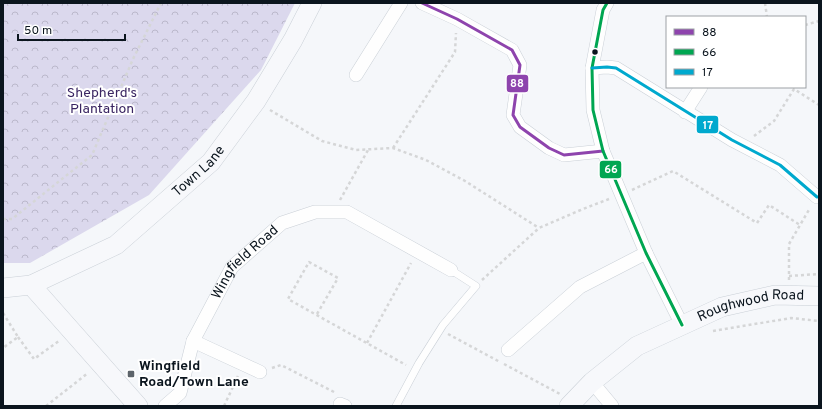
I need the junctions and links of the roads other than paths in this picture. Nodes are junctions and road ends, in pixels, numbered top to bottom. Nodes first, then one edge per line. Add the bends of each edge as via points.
1 (312, 3) edge
2 (401, 3) edge
3 (422, 3) edge
4 (607, 3) edge
5 (592, 68) junction
6 (356, 75) dead end
7 (700, 88) edge
8 (686, 112) junction
9 (603, 151) junction
10 (817, 196) road end
11 (646, 253) junction
12 (451, 270) joint
13 (31, 285) junction
14 (3, 288) edge
15 (819, 296) edge
16 (682, 325) junction
17 (194, 341) junction
18 (508, 350) dead end
19 (260, 372) road end
20 (592, 382) junction
21 (571, 403) edge
22 (138, 406) edge
23 (165, 406) edge
24 (396, 406) edge
25 (612, 406) edge

1 - 13 street, Town Lane via 256,101 211,162 116,245
2 - 6 street
3 - 9 street via 512,50 520,65 513,115 520,127 549,148 564,155
4 - 5 street via 603,10
5 - 8 street via 616,68
5 - 9 street via 593,110
7 - 8 street
8 - 10 street via 780,165
9 - 11 street
11 - 16 street
11 - 18 street via 580,287
12 - 17 street, Wingfield Road via 347,212 315,212 282,222 232,267
12 - 24 lane via 476,286 440,330
13 - 14 street, Town Lane
13 - 22 street
15 - 16 street, Roughwood Road via 775,295 722,307
16 - 20 street, Roughwood Road via 637,346
17 - 19 street
17 - 23 street, Wingfield Road via 180,393
20 - 21 street, Roughwood Road
20 - 25 street

